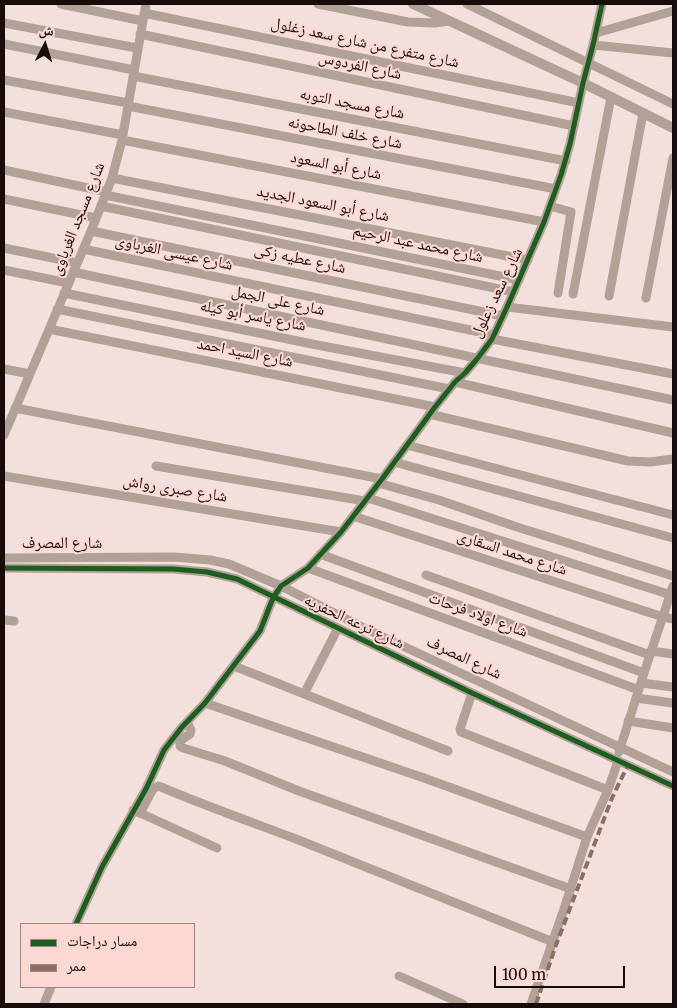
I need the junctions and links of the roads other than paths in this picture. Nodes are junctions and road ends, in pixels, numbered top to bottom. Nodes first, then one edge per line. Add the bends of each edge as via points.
1 (60, 4) edge
2 (318, 4) edge
3 (413, 4) edge
4 (469, 4) edge
5 (602, 4) edge
6 (673, 11) edge
7 (144, 12) edge
8 (450, 21) junction
9 (4, 23) edge
10 (140, 34) junction
11 (596, 34) junction
12 (4, 44) edge
13 (594, 46) junction
14 (137, 48) junction
15 (673, 53) edge
16 (589, 63) junction
17 (133, 73) junction
18 (4, 80) edge
19 (583, 83) junction
20 (611, 97) junction
21 (580, 102) junction
22 (673, 104) edge
23 (128, 105) junction
24 (4, 112) edge
25 (643, 113) junction
26 (574, 126) junction
27 (673, 128) edge
28 (123, 137) junction
29 (673, 158) edge
30 (566, 161) junction
31 (4, 170) edge
32 (112, 178) junction
33 (556, 189) junction
34 (106, 193) junction
35 (4, 199) edge
36 (101, 206) junction
37 (550, 206) junction
38 (96, 218) junction
39 (544, 222) junction
40 (91, 231) junction
41 (4, 248) edge
42 (83, 249) junction
43 (528, 260) junction
44 (75, 268) junction
45 (4, 270) edge
46 (519, 280) junction
47 (68, 283) junction
48 (514, 292) junction
49 (64, 293) junction
50 (558, 293) dead end
51 (573, 294) dead end
52 (609, 296) dead end
53 (646, 298) dead end
54 (507, 307) junction
55 (57, 309) junction
56 (503, 316) junction
57 (673, 327) edge
58 (49, 329) junction
59 (493, 337) junction
60 (477, 359) junction
61 (4, 369) edge
62 (465, 373) junction
63 (30, 374) junction
64 (673, 374) edge
65 (452, 386) junction
66 (673, 400) edge
67 (15, 408) junction
68 (432, 410) junction
69 (673, 433) edge
70 (4, 435) edge
71 (407, 445) junction
72 (673, 460) edge
73 (394, 462) junction
74 (156, 466) dead end
75 (4, 476) edge
76 (380, 481) junction
77 (366, 500) junction
78 (673, 515) edge
79 (353, 516) junction
80 (341, 532) junction
81 (673, 538) edge
82 (320, 554) junction
83 (4, 558) edge
84 (4, 568) edge
85 (308, 568) junction
86 (426, 576) dead end
87 (673, 576) edge
88 (281, 586) junction
89 (672, 591) edge
90 (273, 598) junction
91 (663, 617) junction
92 (673, 619) edge
93 (4, 620) edge
94 (14, 621) dead end
95 (338, 628) junction
96 (651, 653) junction
97 (673, 654) edge
98 (234, 666) junction
99 (644, 673) junction
100 (673, 687) edge
101 (639, 690) junction
102 (472, 693) junction
103 (304, 694) junction
104 (205, 703) junction
105 (673, 703) edge
106 (628, 721) junction
107 (187, 722) junction
108 (673, 728) edge
109 (621, 747) junction
110 (448, 751) dead end
111 (618, 761) junction
112 (673, 772) edge
113 (673, 786) edge
114 (608, 790) junction
115 (136, 812) junction
116 (587, 837) junction
117 (217, 848) dead end
118 (571, 889) junction
119 (76, 923) edge
120 (553, 942) junction
121 (399, 976) dead end
122 (51, 988) edge
123 (44, 1004) edge
124 (463, 1004) edge
125 (531, 1004) edge

1 - 7 street, شارع متفرع من شارع سعد زغلول
2 - 8 street via 408,22
3 - 8 street
4 - 16 street
5 - 11 street, شارع سعد زعلول
6 - 11 street
7 - 10 street, شارع مسجد الغرباوى
7 - 21 street, شارع متفرع من شارع سعد زغلول
8 - 19 street
9 - 14 street
10 - 14 street, شارع مسجد الغرباوى
10 - 26 street, شارع الفردوس
11 - 13 street, شارع سعد زعلول
12 - 17 street, شارع مسجد التوبه
13 - 15 street
13 - 16 street, شارع سعد زعلول
14 - 17 street, شارع مسجد الغرباوى
16 - 19 street, شارع سعد زعلول
16 - 22 street
17 - 23 street, شارع مسجد الغرباوى
17 - 30 street, شارع مسجد التوبه
18 - 23 street, شارع خلف الطاحونه
19 - 20 street
19 - 21 street, شارع سعد زعلول
20 - 25 street
20 - 51 street
21 - 26 street, شارع سعد زعلول
23 - 28 street, شارع مسجد الغرباوى
23 - 33 street, شارع خلف الطاحونه
24 - 28 street, شارع أبو السعود
25 - 27 street
25 - 52 street
26 - 30 street, شارع سعد زعلول
28 - 32 street, شارع مسجد الغرباوى
28 - 39 street, شارع أبو السعود
29 - 53 street
30 - 33 street, شارع سعد زعلول
31 - 34 street, شارع محمد عبد الرحيم
32 - 34 street, شارع مسجد الغرباوى
32 - 43 street, شارع أبو السعود الجديد
33 - 37 street, شارع سعد زعلول
34 - 36 street, شارع مسجد الغرباوى
34 - 46 street, شارع محمد عبد الرحيم
35 - 38 street
36 - 38 street, شارع مسجد الغرباوى
36 - 48 street
37 - 39 street, شارع سعد زعلول
37 - 50 street via 571,213
38 - 40 street, شارع مسجد الغرباوى
39 - 43 street, شارع سعد زعلول
40 - 42 street, شارع مسجد الغرباوى
40 - 56 street, شارع عطيه زكى
41 - 44 street, شارع على الجمل
42 - 44 street, شارع مسجد الغرباوى
42 - 59 street, شارع عيسى الغرباوى
43 - 46 street, شارع سعد زعلول
44 - 47 street, شارع مسجد الغرباوى
44 - 60 street, شارع على الجمل
45 - 47 street
46 - 48 street, شارع سعد زعلول
47 - 49 street, شارع مسجد الغرباوى
48 - 54 street, شارع سعد زعلول
49 - 55 street, شارع مسجد الغرباوى
49 - 62 street, شارع ياسر أبو كيله
54 - 56 street, شارع سعد زعلول
54 - 57 street
55 - 58 street, شارع مسجد الغرباوى
55 - 65 street
56 - 59 street, شارع سعد زعلول
58 - 63 street, شارع مسجد الغرباوى
58 - 68 street, شارع السيد احمد
59 - 60 street, شارع سعد زعلول
59 - 64 street, شارع عيسى الغرباوى
60 - 62 street, شارع سعد زعلول
60 - 66 street, شارع على الجمل
61 - 63 street
62 - 65 street, شارع سعد زعلول
63 - 67 street, شارع مسجد الغرباوى
65 - 68 street, شارع سعد زعلول
65 - 69 street
67 - 70 street, شارع مسجد الغرباوى
67 - 76 street
68 - 71 street, شارع سعد زعلول
68 - 72 street, شارع السيد احمد via 628,461
71 - 73 street, شارع سعد زعلول
71 - 78 street
73 - 76 street, شارع سعد زعلول
73 - 81 street
74 - 77 street
75 - 80 street, شارع صبرى رواش
76 - 77 street, شارع سعد زعلول
76 - 87 street
77 - 79 street, شارع سعد زعلول
77 - 89 street
79 - 80 street, شارع سعد زعلول
79 - 91 street, شارع محمد السقارى
80 - 82 street, شارع سعد زعلول
82 - 85 street, شارع سعد زعلول
82 - 99 street
83 - 88 street, شارع المصرف via 194,558 229,564
84 - 90 street, شارع ترعه الحفريه via 207,572 237,580
85 - 88 street, شارع سعد زعلول
85 - 101 street, شارع اولاد فرحات
86 - 96 street
88 - 90 street
88 - 109 street, شارع المصرف
89 - 91 street
90 - 95 street, شارع ترعه الحفريه
90 - 98 street via 260,631
91 - 92 street, شارع محمد السقارى
91 - 96 street
93 - 94 street
95 - 102 street, شارع ترعه الحفريه
95 - 103 street
96 - 97 street
96 - 99 street
98 - 103 street
98 - 104 street
99 - 101 street
100 - 101 street
101 - 105 street
101 - 106 street
102 - 111 street, شارع ترعه الحفريه
102 - 114 street via 461,732
103 - 110 street
104 - 107 street
104 - 116 street
106 - 108 street
106 - 109 street
107 - 115 street via 164,750
107 - 118 street via 191,730 180,741 183,748
109 - 111 street
109 - 112 street, شارع المصرف
111 - 113 street, شارع ترعه الحفريه
111 - 114 street
114 - 116 street
115 - 117 street
115 - 119 street via 102,867
115 - 120 street via 158,786
116 - 118 street
118 - 120 street
120 - 125 street
121 - 124 street
122 - 123 street

